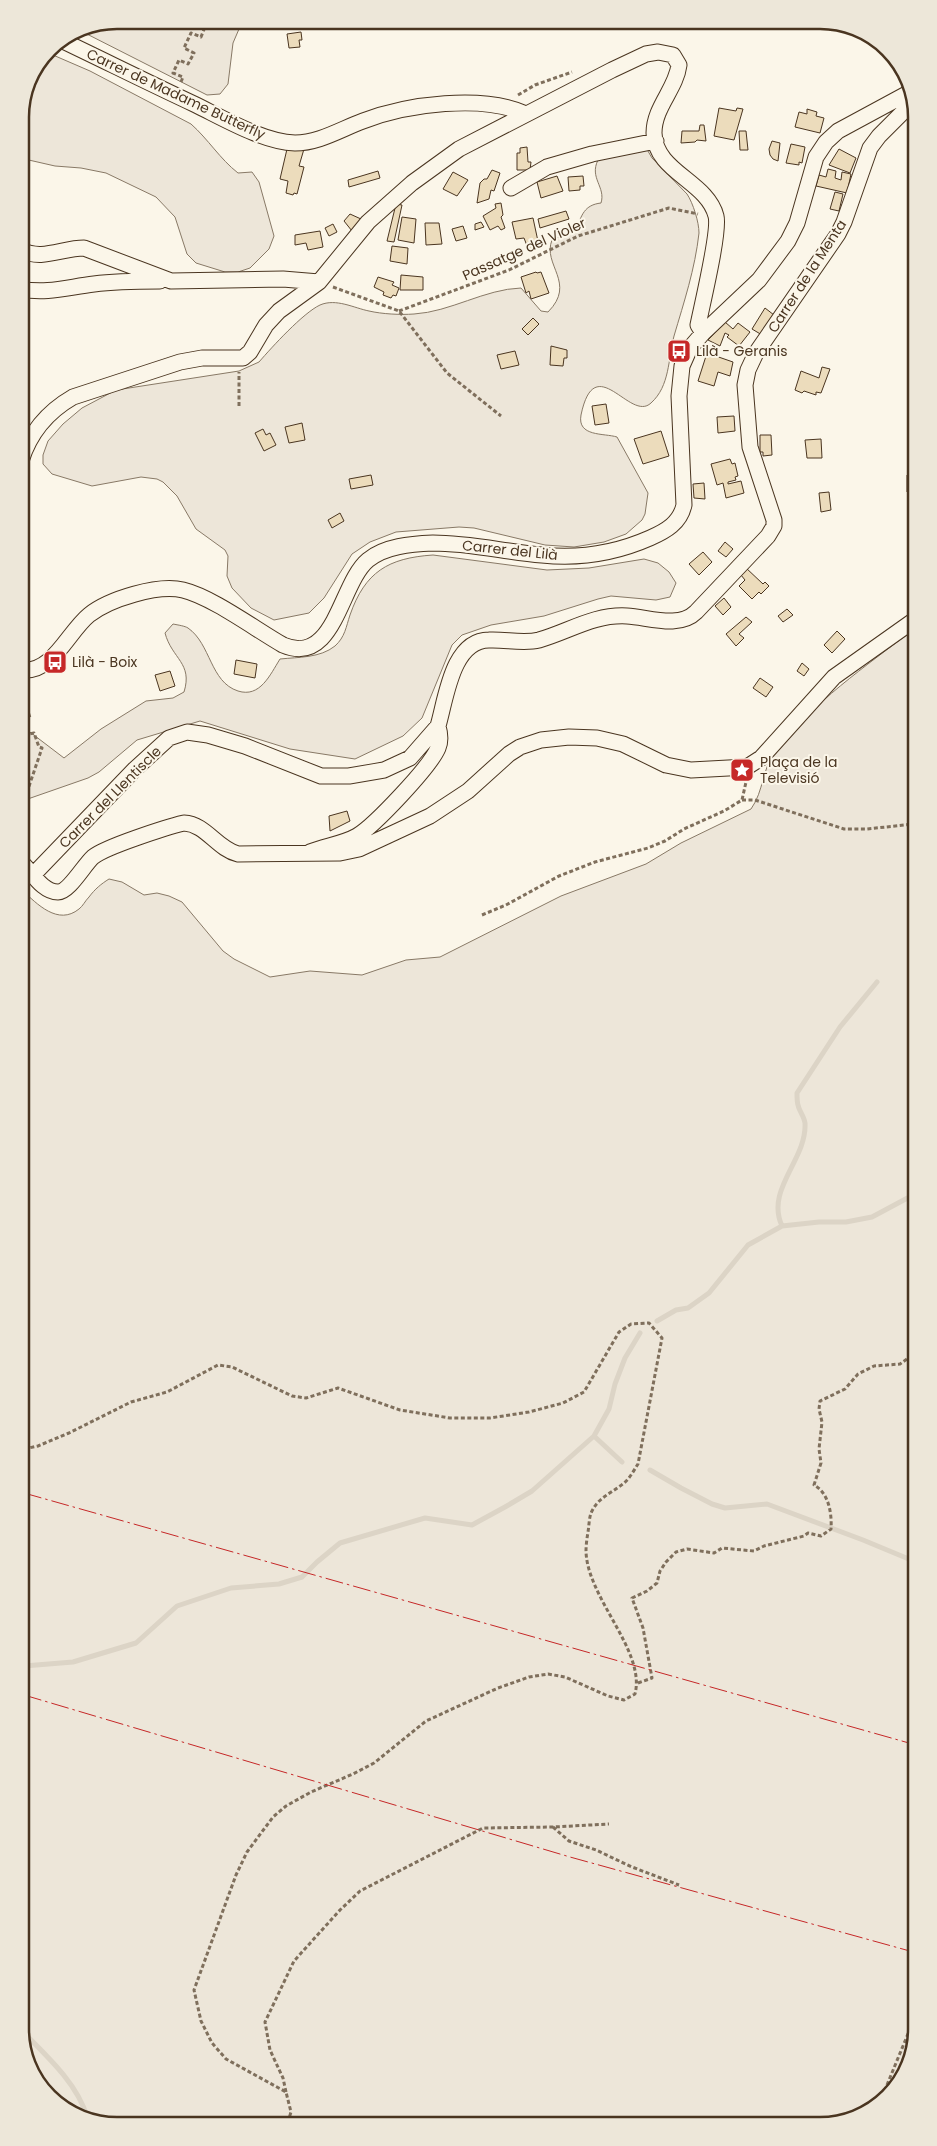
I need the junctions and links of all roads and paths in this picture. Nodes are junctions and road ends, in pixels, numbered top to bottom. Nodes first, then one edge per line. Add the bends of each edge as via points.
1 (204, 29) edge
2 (69, 44) edge
3 (579, 72) dead end
4 (178, 86) dead end
5 (511, 95) dead end
6 (905, 96) edge
7 (907, 106) edge
8 (526, 114) junction
9 (656, 141) junction
10 (511, 188) dead end
11 (717, 218) junction
12 (29, 254) edge
13 (171, 281) junction
14 (319, 282) junction
15 (29, 290) edge
16 (400, 311) junction
17 (703, 333) junction
18 (239, 359) junction
19 (239, 406) dead end
20 (501, 416) dead end
21 (29, 442) edge
22 (908, 625) edge
23 (38, 669) junction
24 (29, 670) edge
25 (29, 675) edge
26 (438, 726) junction
27 (29, 734) edge
28 (29, 786) edge
29 (908, 825) edge
30 (310, 852) junction
31 (29, 869) edge
32 (34, 874) junction
33 (482, 915) dead end
34 (908, 1359) edge
35 (29, 1448) edge
36 (638, 1683) junction
37 (609, 1824) dead end
38 (553, 1827) junction
39 (678, 1885) dead end
40 (907, 2035) edge
41 (886, 2087) edge
42 (286, 2092) junction
43 (289, 2117) edge

1 - 4 path via 201,37 191,33 184,48 194,53 188,64 179,60 173,73 183,77
2 - 8 street, Carrer de Madame Butterfly via 225,119 287,143 310,142 364,120 415,106 498,106
3 - 5 path via 570,72
6 - 17 street, Carrer del Lilà via 838,132 826,142 816,157 797,223 788,241 759,280
7 - 26 street, Carrer de la Menta via 870,148 844,222 756,353 748,370 745,385 750,448 774,520 772,531 685,620 611,616 582,623 540,640 487,640 474,644 455,666
8 - 9 street via 646,54 663,52 673,55 679,65 657,119
8 - 14 street via 458,149 412,183 368,222
9 - 10 street via 548,167
9 - 11 street via 673,168 707,198
11 - 16 path, Passatge del Violer via 669,208 578,236 509,270
11 - 17 street via 698,325
12 - 13 street via 84,248
13 - 14 street via 282,279
13 - 15 street via 128,280 48,292
14 - 16 path
14 - 18 street via 279,311 266,324 247,355
16 - 20 path via 447,373
17 - 23 street, Carrer del Lilà via 690,348 681,375 684,505 674,524 658,534 608,552 574,556 543,556 432,543 388,549 369,559 354,576 328,633 315,643 299,648 283,645 189,592 160,590 114,601 89,615
18 - 19 path
18 - 21 street via 202,358 180,362 73,397 60,404 39,425
22 - 30 street via 834,677 761,758 747,766 691,770 666,765 623,744 597,738 541,740 509,754 468,791 430,816 359,849 340,853
23 - 24 street
23 - 25 street, Carrer del Lilà
26 - 30 street, Carrer de la Menta via 438,748 426,768 370,826 349,840
26 - 32 street, Carrer del Llentiscle via 410,758 384,770 349,776 321,776 208,735 187,732 169,738
27 - 28 path via 34,733 42,748
29 - 33 path via 844,829 755,800 742,800 665,841 559,876
30 - 32 street via 235,853 197,826 184,823 98,854 62,891 46,888
31 - 32 street
34 - 36 path via 900,1364 874,1366 858,1374 845,1389 820,1400 821,1463 814,1485 821,1489 829,1504 831,1530 821,1536 808,1533 754,1550 722,1548 714,1553 687,1549 676,1552 660,1571 657,1583 632,1598 643,1628 652,1678
35 - 36 path via 69,1433 131,1402 167,1392 218,1365 232,1367 292,1396 306,1398 338,1388 400,1410 450,1418 490,1418 529,1412 563,1403 584,1392 620,1332 631,1324 649,1323 662,1338 638,1464 626,1482 598,1500 590,1514 586,1551 598,1594 632,1661
36 - 42 path via 635,1694 624,1700 565,1677 548,1674 498,1688 426,1721 374,1763 311,1792 273,1817 247,1852 236,1875 194,1990 201,2021 226,2059
37 - 38 path
38 - 39 path via 569,1841
38 - 42 path via 483,1828 360,1891 340,1910 294,1961 265,2022 270,2050
40 - 41 path
42 - 43 path

